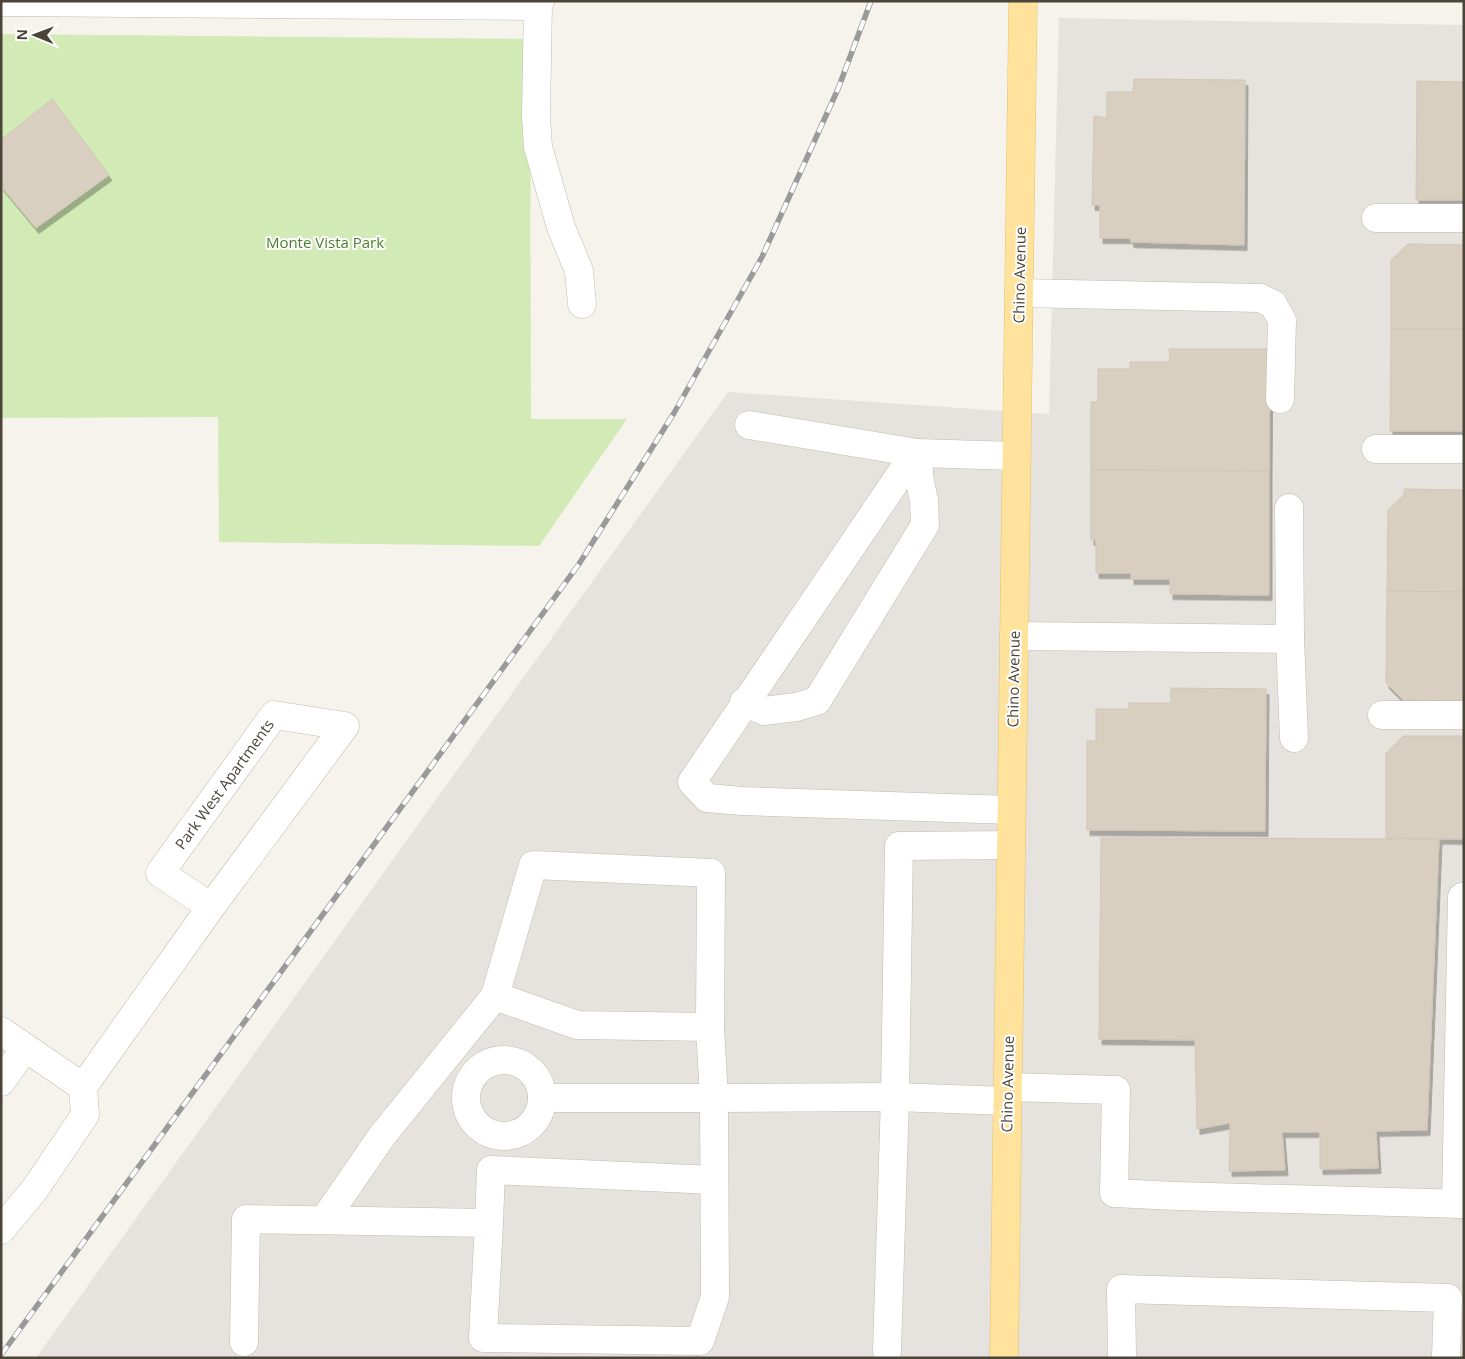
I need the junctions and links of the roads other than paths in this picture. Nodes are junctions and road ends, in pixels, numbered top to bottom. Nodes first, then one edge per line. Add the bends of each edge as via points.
1 (1023, 1) edge
2 (1, 2) edge
3 (135, 2) edge
4 (539, 2) edge
5 (1376, 218) dead end
6 (1464, 218) edge
7 (1019, 293) junction
8 (582, 304) dead end
9 (1280, 399) dead end
10 (749, 425) dead end
11 (1376, 449) dead end
12 (1464, 449) edge
13 (917, 453) junction
14 (1016, 456) junction
15 (1289, 508) dead end
16 (1014, 636) junction
17 (1290, 639) junction
18 (744, 702) junction
19 (1382, 715) dead end
20 (1464, 715) edge
21 (1294, 738) dead end
22 (1011, 810) junction
23 (1010, 845) junction
24 (1464, 898) edge
25 (212, 907) junction
26 (495, 996) junction
27 (710, 1027) junction
28 (1, 1031) edge
29 (25, 1048) junction
30 (1, 1082) edge
31 (84, 1087) junction
32 (1007, 1094) junction
33 (894, 1097) junction
34 (542, 1098) junction
35 (714, 1098) junction
36 (493, 1135) junction
37 (491, 1170) junction
38 (714, 1180) junction
39 (1460, 1204) edge
40 (324, 1220) junction
41 (489, 1223) junction
42 (1, 1230) edge
43 (244, 1342) dead end
44 (887, 1351) dead end
45 (1004, 1358) edge
46 (1122, 1358) edge
47 (1446, 1358) edge

1 - 7 main road, Chino Avenue
2 - 3 street
3 - 4 street via 527,6
4 - 8 street via 538,147 561,227 578,271
5 - 6 street
7 - 9 street via 1260,298 1273,304 1282,320
7 - 14 main road, Chino Avenue
10 - 13 street
11 - 12 street
13 - 14 street
13 - 18 street
13 - 18 street via 925,525 817,701 764,711
14 - 16 main road, Chino Avenue
15 - 17 street
16 - 17 street
16 - 22 main road, Chino Avenue
17 - 21 street
18 - 22 street via 692,782 707,798
19 - 20 street
22 - 23 main road, Chino Avenue
23 - 32 main road, Chino Avenue
23 - 33 street via 899,846
24 - 39 street
25 - 25 street, Park West Apartments via 292,797 344,726 274,715 160,873
25 - 31 street, Park West Apartments
26 - 27 street via 577,1025
26 - 27 street via 533,865 711,873
26 - 40 street via 382,1136
27 - 35 street
28 - 29 street
29 - 30 street
29 - 31 street
31 - 42 street via 85,1114 35,1189
32 - 33 street
32 - 39 street via 1116,1090 1114,1193
32 - 45 main road, Chino Avenue
33 - 35 street
33 - 44 street
34 - 35 street
34 - 36 street via 538,1115 527,1128 511,1135
34 - 36 street via 535,1075 526,1066 516,1061 498,1060 481,1067 467,1086 466,1104 473,1121
35 - 38 street
36 - 37 street
37 - 38 street
37 - 41 street
38 - 41 street via 715,1297 700,1341 483,1338
40 - 41 street
40 - 43 street via 246,1219
46 - 47 street via 1121,1289 1448,1298

